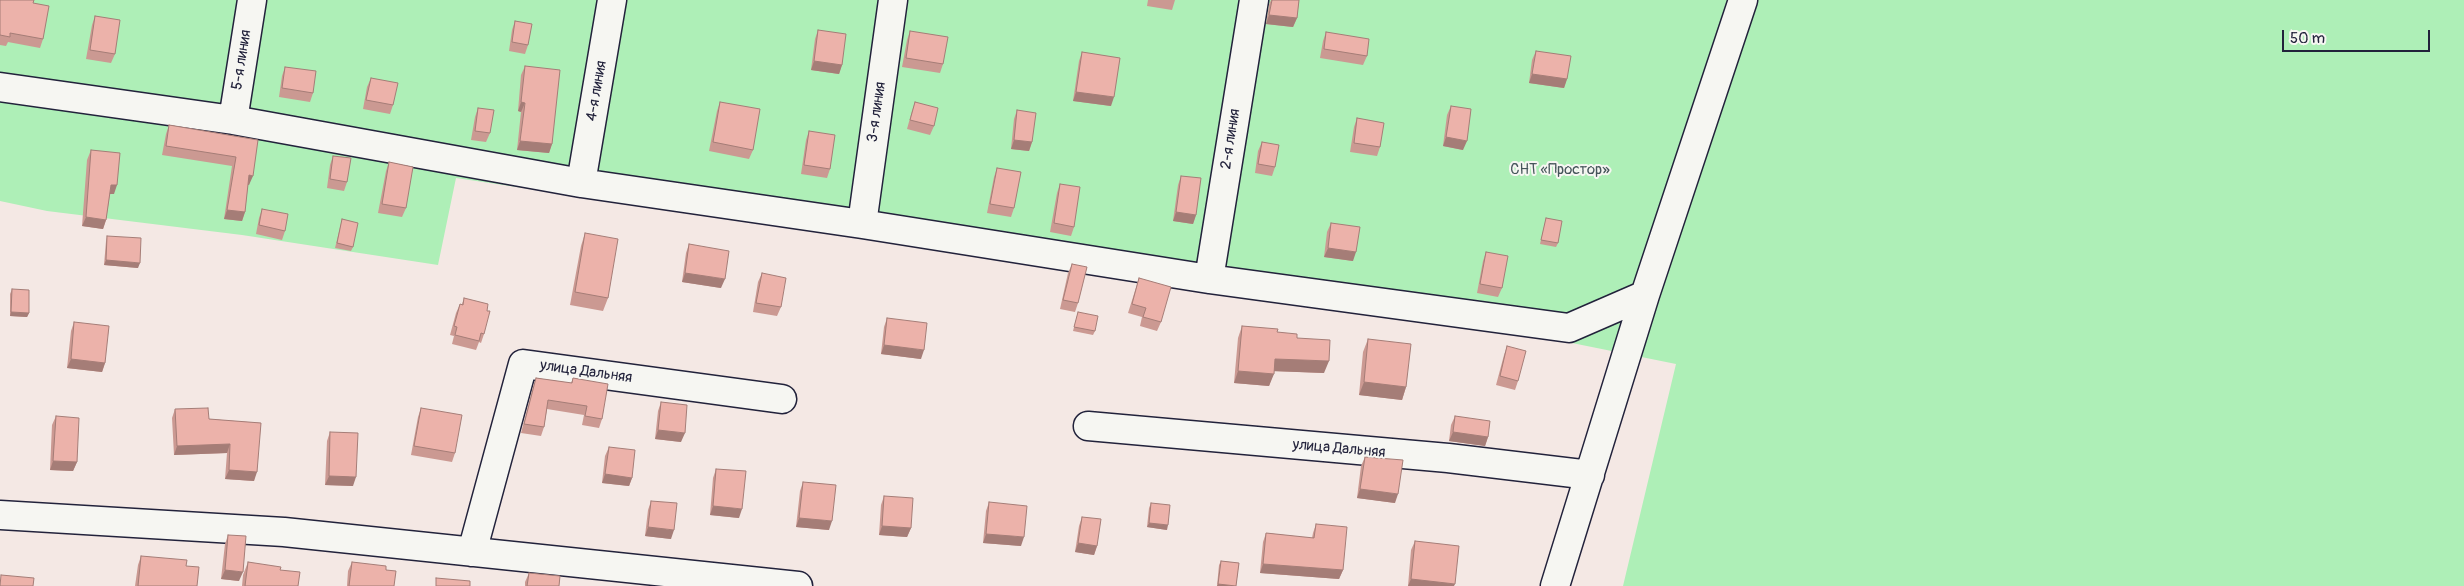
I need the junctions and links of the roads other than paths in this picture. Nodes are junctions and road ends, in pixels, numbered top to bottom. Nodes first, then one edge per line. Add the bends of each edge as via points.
1 (252, 0) edge
2 (612, 0) edge
3 (893, 0) edge
4 (1254, 0) edge
5 (1743, 0) edge
6 (0, 87) edge
7 (233, 120) junction
8 (581, 183) junction
9 (862, 224) junction
10 (1209, 279) junction
11 (1645, 295) junction
12 (782, 399) dead end
13 (1088, 426) dead end
14 (1590, 475) junction
15 (0, 515) edge
16 (472, 552) junction
17 (798, 586) edge
18 (1555, 586) edge

1 - 7 street, 5-я линия
2 - 8 street, 4-я линия
3 - 9 street, 3-я линия
4 - 10 street, 2-я линия
5 - 11 street
6 - 7 street
7 - 8 street
8 - 9 street
9 - 10 street
10 - 11 street via 1569,328
11 - 14 street
12 - 16 street, улица Дальняя via 523,364
13 - 14 street, улица Дальняя via 1448,458
14 - 18 street
15 - 16 street via 284,532
16 - 17 street

